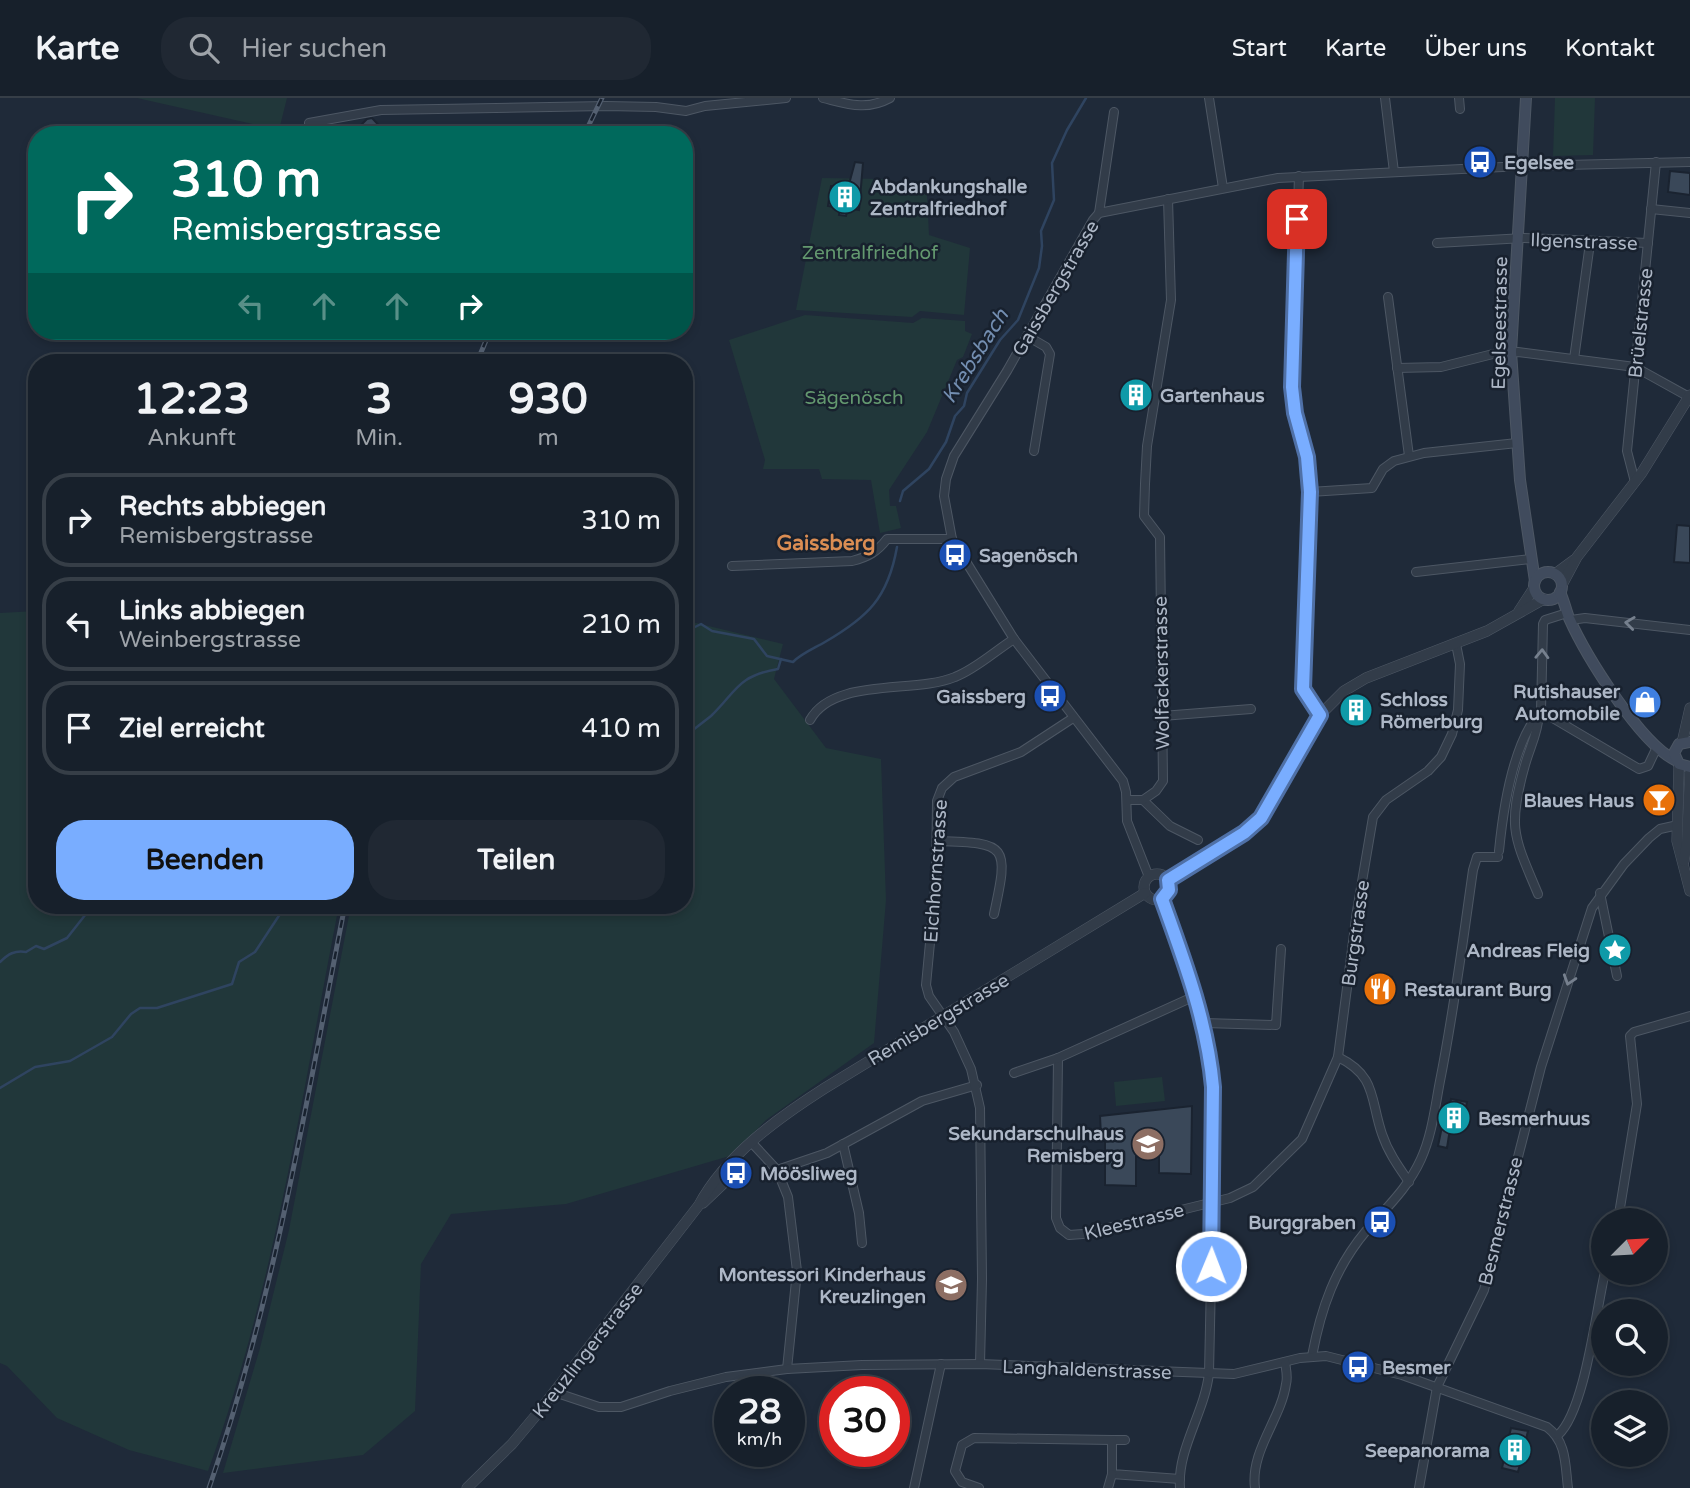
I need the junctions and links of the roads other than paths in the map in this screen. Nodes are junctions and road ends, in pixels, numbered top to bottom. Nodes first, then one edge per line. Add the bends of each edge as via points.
1 (786, 98) edge
2 (823, 98) edge
3 (890, 98) edge
4 (1209, 98) edge
5 (1385, 98) edge
6 (1459, 98) edge
7 (1526, 98) edge
8 (705, 102) edge
9 (1460, 108) dead end
10 (1115, 112) dead end
11 (309, 123) dead end
12 (1656, 162) junction
13 (1690, 162) edge
14 (1523, 166) junction
15 (1394, 172) junction
16 (1299, 176) junction
17 (1223, 188) junction
18 (1168, 199) junction
19 (1651, 209) junction
20 (1690, 213) edge
21 (1099, 214) junction
22 (1518, 239) junction
23 (1437, 243) dead end
24 (1590, 243) junction
25 (1648, 243) junction
26 (1388, 297) dead end
27 (1027, 336) junction
28 (1511, 352) junction
29 (1574, 359) junction
30 (1635, 367) junction
31 (1397, 368) junction
32 (1689, 396) edge
33 (1517, 443) junction
34 (1034, 451) dead end
35 (1409, 456) junction
36 (1635, 482) junction
37 (1310, 492) junction
38 (952, 539) junction
39 (1530, 554) junction
40 (1577, 558) junction
41 (732, 566) dead end
42 (1416, 572) dead end
43 (1551, 573) junction
44 (1535, 584) junction
45 (1561, 589) junction
46 (1547, 600) junction
47 (1519, 611) junction
48 (1568, 617) junction
49 (1690, 630) edge
50 (1014, 639) junction
51 (1456, 644) junction
52 (1690, 708) edge
53 (1251, 709) dead end
54 (1540, 713) junction
55 (1320, 715) junction
56 (1162, 716) junction
57 (1073, 718) junction
58 (810, 720) dead end
59 (1683, 744) edge
60 (1657, 747) junction
61 (1681, 764) edge
62 (1690, 773) edge
63 (1127, 800) junction
64 (1143, 800) junction
65 (1683, 825) junction
66 (1198, 839) dead end
67 (938, 841) junction
68 (1688, 874) edge
69 (1149, 877) junction
70 (1168, 880) junction
71 (1690, 891) edge
72 (1145, 893) junction
73 (1600, 893) junction
74 (1538, 894) dead end
75 (1162, 899) junction
76 (994, 914) dead end
77 (1281, 948) dead end
78 (1617, 976) dead end
79 (1195, 996) junction
80 (943, 1016) junction
81 (1690, 1016) edge
82 (1204, 1023) junction
83 (1338, 1057) junction
84 (1058, 1058) junction
85 (1014, 1073) dead end
86 (977, 1085) junction
87 (752, 1143) junction
88 (843, 1144) junction
89 (777, 1170) junction
90 (1409, 1182) junction
91 (1213, 1201) junction
92 (699, 1205) joint
93 (1620, 1208) edge
94 (862, 1243) dead end
95 (1603, 1285) edge
96 (1312, 1356) junction
97 (1285, 1362) junction
98 (941, 1364) junction
99 (979, 1364) junction
100 (787, 1369) junction
101 (1209, 1373) junction
102 (1437, 1387) junction
103 (554, 1392) junction
104 (1558, 1435) junction
105 (1112, 1440) junction
106 (1125, 1440) dead end
107 (1112, 1474) junction
108 (1180, 1484) edge
109 (467, 1488) edge
110 (914, 1488) edge
111 (979, 1488) edge
112 (1108, 1488) edge
113 (1255, 1488) edge
114 (1419, 1488) edge
115 (1568, 1488) edge

1 - 8 street
2 - 3 street via 857,107
4 - 17 street
5 - 15 street
6 - 9 street
7 - 14 main road, Egelseestrasse
8 - 11 street via 687,111 606,106 381,110
10 - 21 street
12 - 13 street, Gaissbergstrasse
12 - 14 street, Gaissbergstrasse
12 - 19 street, Brüelstrasse
14 - 15 street, Gaissbergstrasse
14 - 22 main road, Egelseestrasse
15 - 16 street, Gaissbergstrasse
16 - 17 street, Gaissbergstrasse
16 - 37 street via 1292,387
17 - 18 street, Gaissbergstrasse
18 - 21 street, Gaissbergstrasse
18 - 56 street, Wolfackerstrasse via 1171,300 1147,446 1144,511 1160,537
19 - 20 street
19 - 25 street, Brüelstrasse
21 - 27 street, Gaissbergstrasse
22 - 23 street, Ilgenstrasse
22 - 24 street, Ilgenstrasse
22 - 28 main road, Egelseestrasse
24 - 25 street, Ilgenstrasse
24 - 29 street
25 - 30 street, Brüelstrasse
26 - 31 street
27 - 34 street via 1050,354
27 - 38 street, Gaissbergstrasse via 954,456 944,496
28 - 29 street
28 - 31 street via 1441,367
28 - 33 main road, Egelseestrasse
29 - 30 street
30 - 32 street
30 - 36 street, Brüelstrasse via 1627,451
31 - 35 street
32 - 36 street
33 - 35 street
33 - 39 main road, Egelseestrasse
35 - 37 street via 1388,464 1372,488
36 - 40 street
37 - 55 street via 1303,689
38 - 41 street via 887,539 880,549 852,561
38 - 50 street, Gaissbergstrasse
39 - 42 street
39 - 43 main road
39 - 44 main road, Egelseestrasse
40 - 43 street
40 - 45 street
43 - 44 main road via 1540,575
43 - 45 main road
44 - 46 main road
44 - 47 street
45 - 46 main road
45 - 48 main road
46 - 47 street
46 - 48 main road
47 - 51 street via 1502,624
49 -> 48 street
54 -> 48 street via 1543,624
48 - 60 main road via 1628,714
50 - 57 street, Gaissbergstrasse
50 - 58 street via 956,677 843,695 822,704
51 - 55 street via 1360,682
51 - 83 street, Burgstrasse via 1458,710 1441,757 1386,800 1373,817
52 - 59 street
53 - 56 street
54 - 60 street via 1634,768 1648,766
54 - 74 street via 1514,805 1513,831
54 - 90 street via 1512,771 1499,854 1477,857 1473,870 1443,1066 1429,1134
55 - 70 street via 1261,818
56 - 64 street, Wolfackerstrasse via 1163,781
57 - 63 street, Gaissbergstrasse via 1123,781
57 - 67 street, Eichhornstrasse via 1021,752 947,782 937,802
59 - 60 main road
59 - 61 main road
60 - 61 main road
61 - 65 street
62 - 65 street
63 - 64 street
63 - 69 street, Gaissbergstrasse via 1128,821
64 - 66 street via 1170,826
65 - 68 street
65 - 73 street, Besmerstrasse via 1657,831
67 - 76 street via 984,842 996,851 1003,873
67 - 80 street, Eichhornstrasse via 926,985
68 - 71 street
69 - 70 street via 1157,874
69 - 72 street
70 - 75 street via 1169,890
72 - 75 street
72 - 80 street, Remisbergstrasse
73 - 78 street
73 -> 102 street, Besmerstrasse via 1541,1067 1483,1290
75 - 79 street
77 - 82 street via 1276,1025
79 - 82 street
79 - 84 street
80 - 86 street, Eichhornstrasse
80 - 87 street, Remisbergstrasse via 798,1105
81 - 93 street via 1631,1034 1629,1039 1637,1104
82 - 91 street via 1213,1087
83 - 90 street via 1367,1080 1387,1147
83 - 91 street, Burgstrasse via 1302,1139 1253,1187
84 - 85 street
84 - 91 street, Kleestrasse via 1056,1218 1063,1232 1083,1234
86 - 88 street via 922,1101
86 - 99 street, Eichhornstrasse via 982,1138
87 - 89 street
87 - 92 street, Remisbergstrasse via 717,1175
88 - 89 street
88 - 94 street
89 - 100 street via 788,1197 797,1271
90 - 96 street via 1335,1274 1320,1313
91 - 101 street
92 - 103 street, Kreuzlingerstrasse
95 - 104 street via 1572,1420
96 - 97 street, Langhaldenstrasse
96 - 102 street, Langhaldenstrasse via 1344,1359
97 - 101 street, Langhaldenstrasse via 1247,1373
97 - 113 street via 1287,1382 1259,1457
98 - 99 street, Langhaldenstrasse
98 - 100 street, Langhaldenstrasse
98 - 110 street
99 - 101 street, Langhaldenstrasse
100 - 103 street, Langhaldenstrasse via 726,1377 621,1407 599,1407
101 - 108 street
102 - 104 street, Langhaldenstrasse
102 - 114 street, Besmerstrasse
103 - 109 street, Kreuzlingerstrasse via 512,1444
104 - 115 street
105 - 106 street
105 - 107 street
105 - 111 street via 974,1438 962,1445 955,1471 962,1482
107 - 108 street
107 - 112 street

